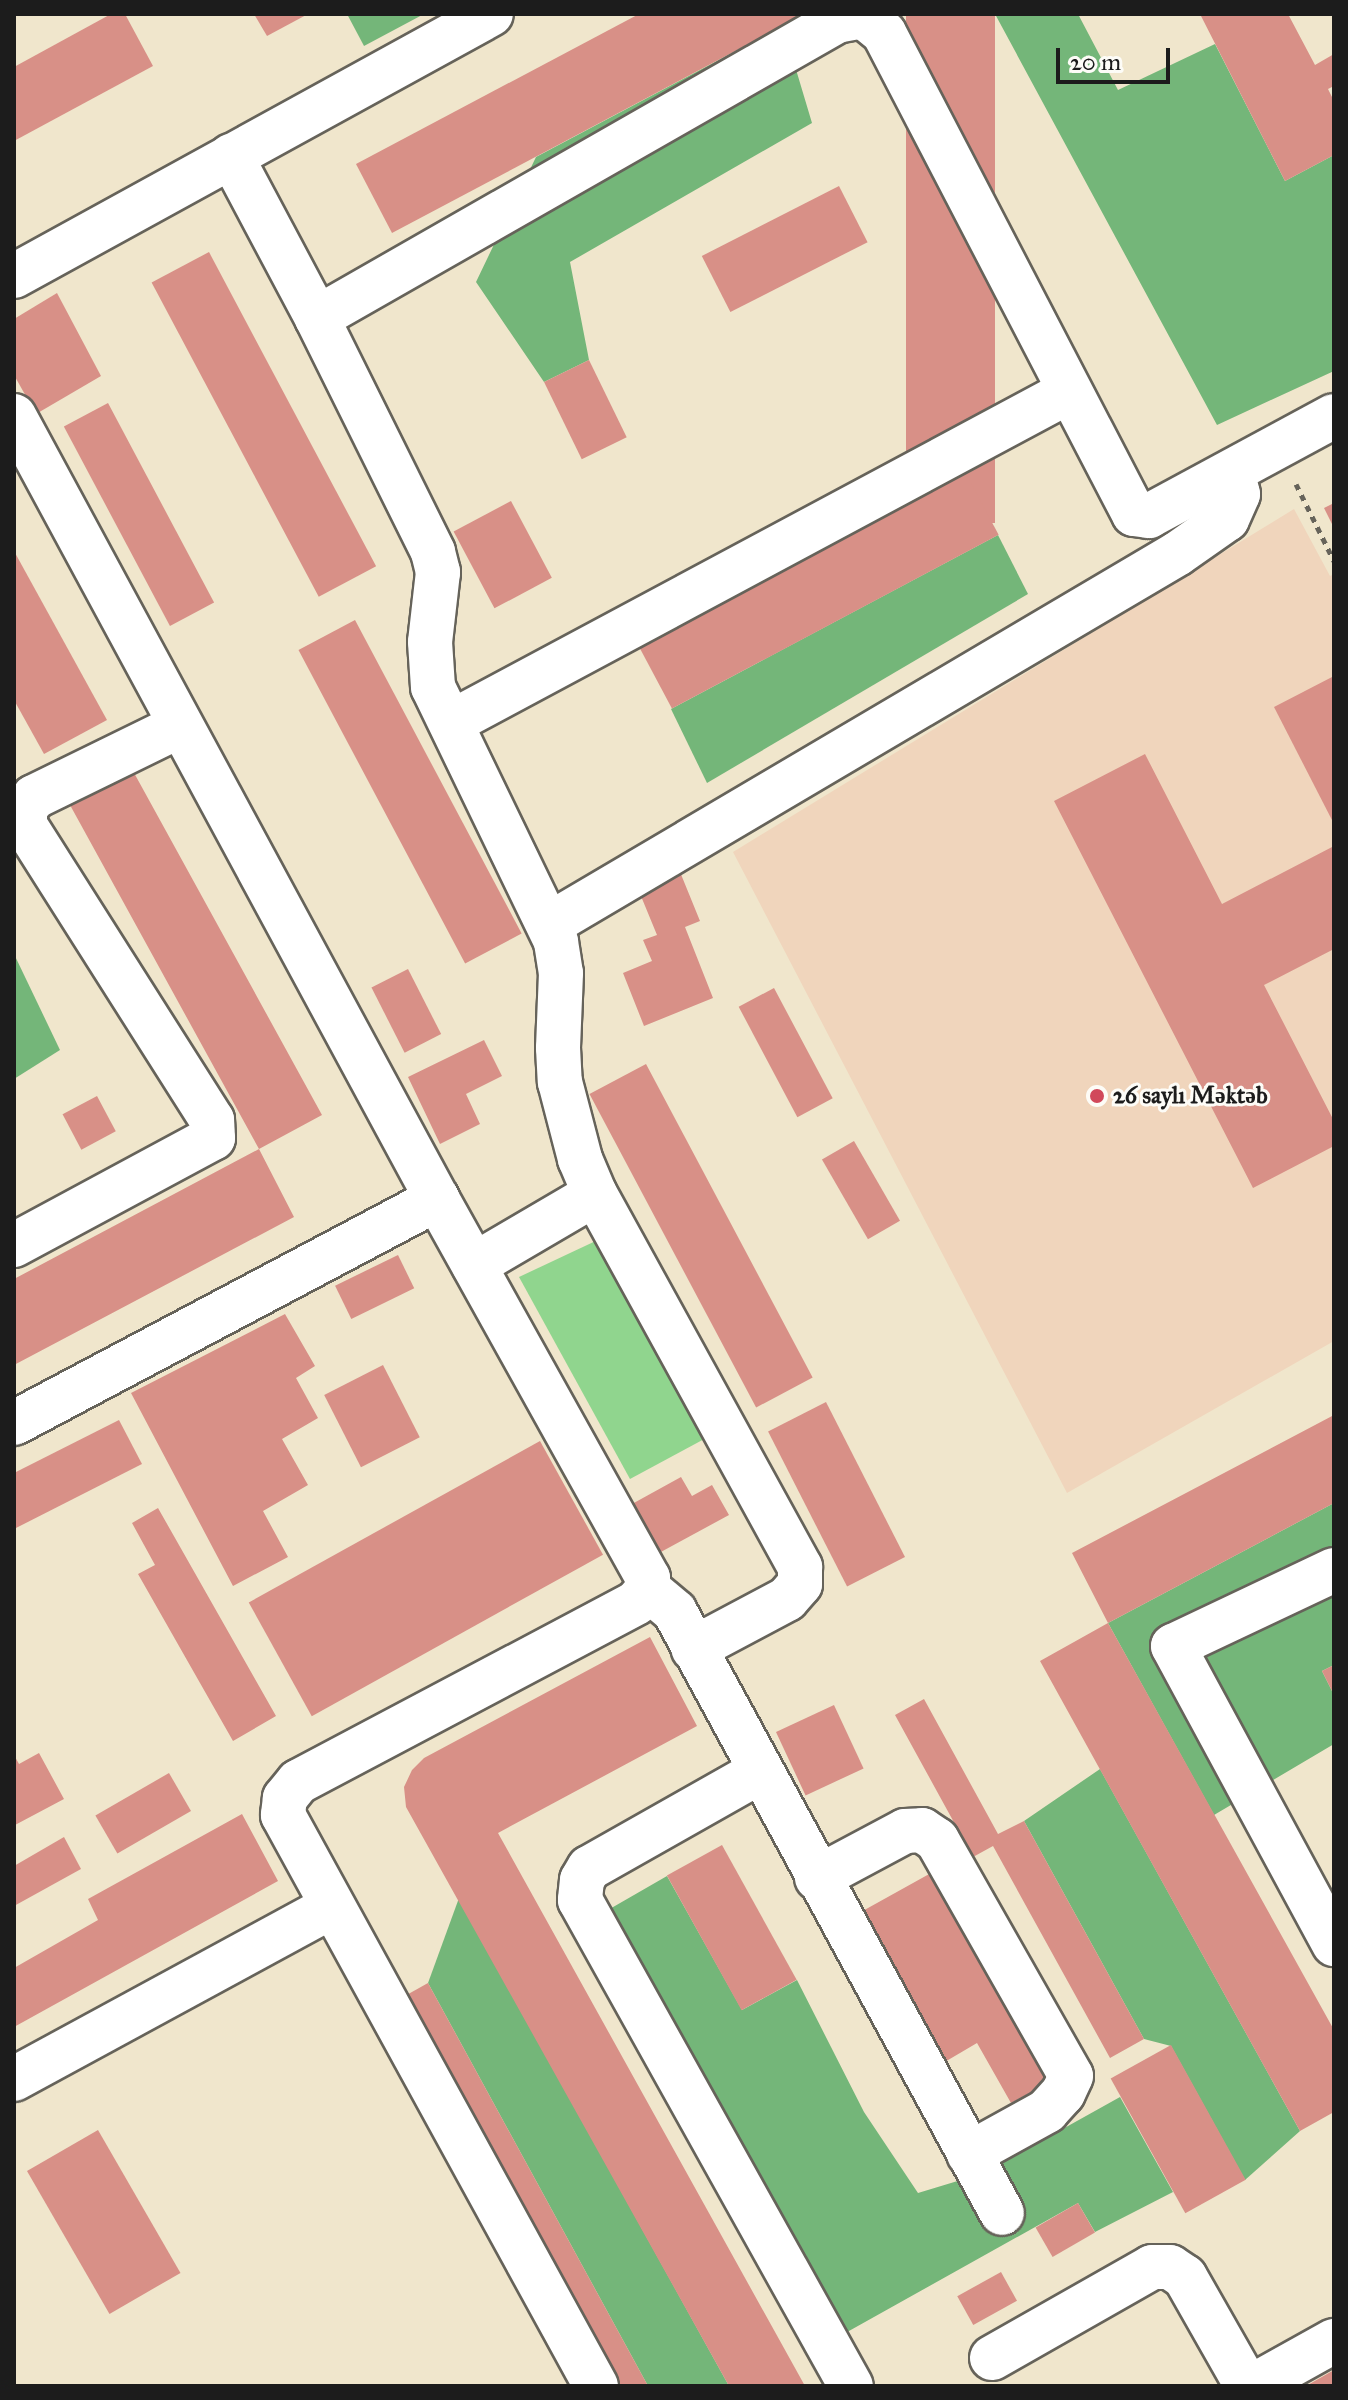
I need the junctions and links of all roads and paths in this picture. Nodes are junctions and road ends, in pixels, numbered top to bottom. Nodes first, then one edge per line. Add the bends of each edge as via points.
1 (491, 14) edge
2 (231, 156) junction
3 (14, 276) edge
4 (317, 318) junction
5 (1068, 392) junction
6 (14, 416) edge
7 (1334, 416) edge
8 (1277, 447) junction
9 (1232, 472) junction
10 (1334, 561) edge
11 (452, 722) junction
12 (179, 726) junction
13 (23, 828) edge
14 (550, 924) junction
15 (595, 1194) junction
16 (437, 1199) junction
17 (14, 1245) edge
18 (474, 1265) junction
19 (14, 1423) edge
20 (1334, 1570) edge
21 (648, 1589) junction
22 (693, 1649) junction
23 (759, 1772) junction
24 (817, 1878) junction
25 (332, 1906) junction
26 (1334, 1944) edge
27 (14, 2079) edge
28 (969, 2154) junction
29 (1002, 2213) dead end
30 (1334, 2341) edge
31 (992, 2358) dead end
32 (596, 2386) edge
33 (851, 2386) edge
34 (1250, 2386) edge

1 - 2 street
2 - 3 street
2 - 4 street
4 - 5 street via 837,21 863,16 884,33
4 - 11 street via 433,552 438,594 430,666 433,687
5 - 9 street via 1134,514 1149,516
5 - 11 street
6 - 12 street
7 - 8 street
8 - 9 street
8 - 10 path
9 - 14 street via 1238,494 1227,519 1177,554
11 - 14 street
12 - 13 street via 34,797
12 - 16 street
13 - 17 street via 212,1120 213,1138
14 - 15 street via 561,973 560,1082 571,1132
15 - 18 street
15 - 22 street via 800,1567 800,1584 787,1599
16 - 18 street
16 - 19 street
18 - 21 street via 645,1569
20 - 26 street via 1173,1646
21 - 22 street via 675,1612
21 - 25 street via 636,1603 298,1782 285,1798 283,1815
22 - 23 street
23 - 24 street
23 - 33 street via 589,1868 580,1900
24 - 28 street
24 - 28 street via 905,1831 922,1830 937,1840 1071,2076 1047,2111
25 - 27 street
25 - 32 street
28 - 29 street
30 - 34 street
31 - 34 street via 1152,2267 1170,2267 1185,2277

